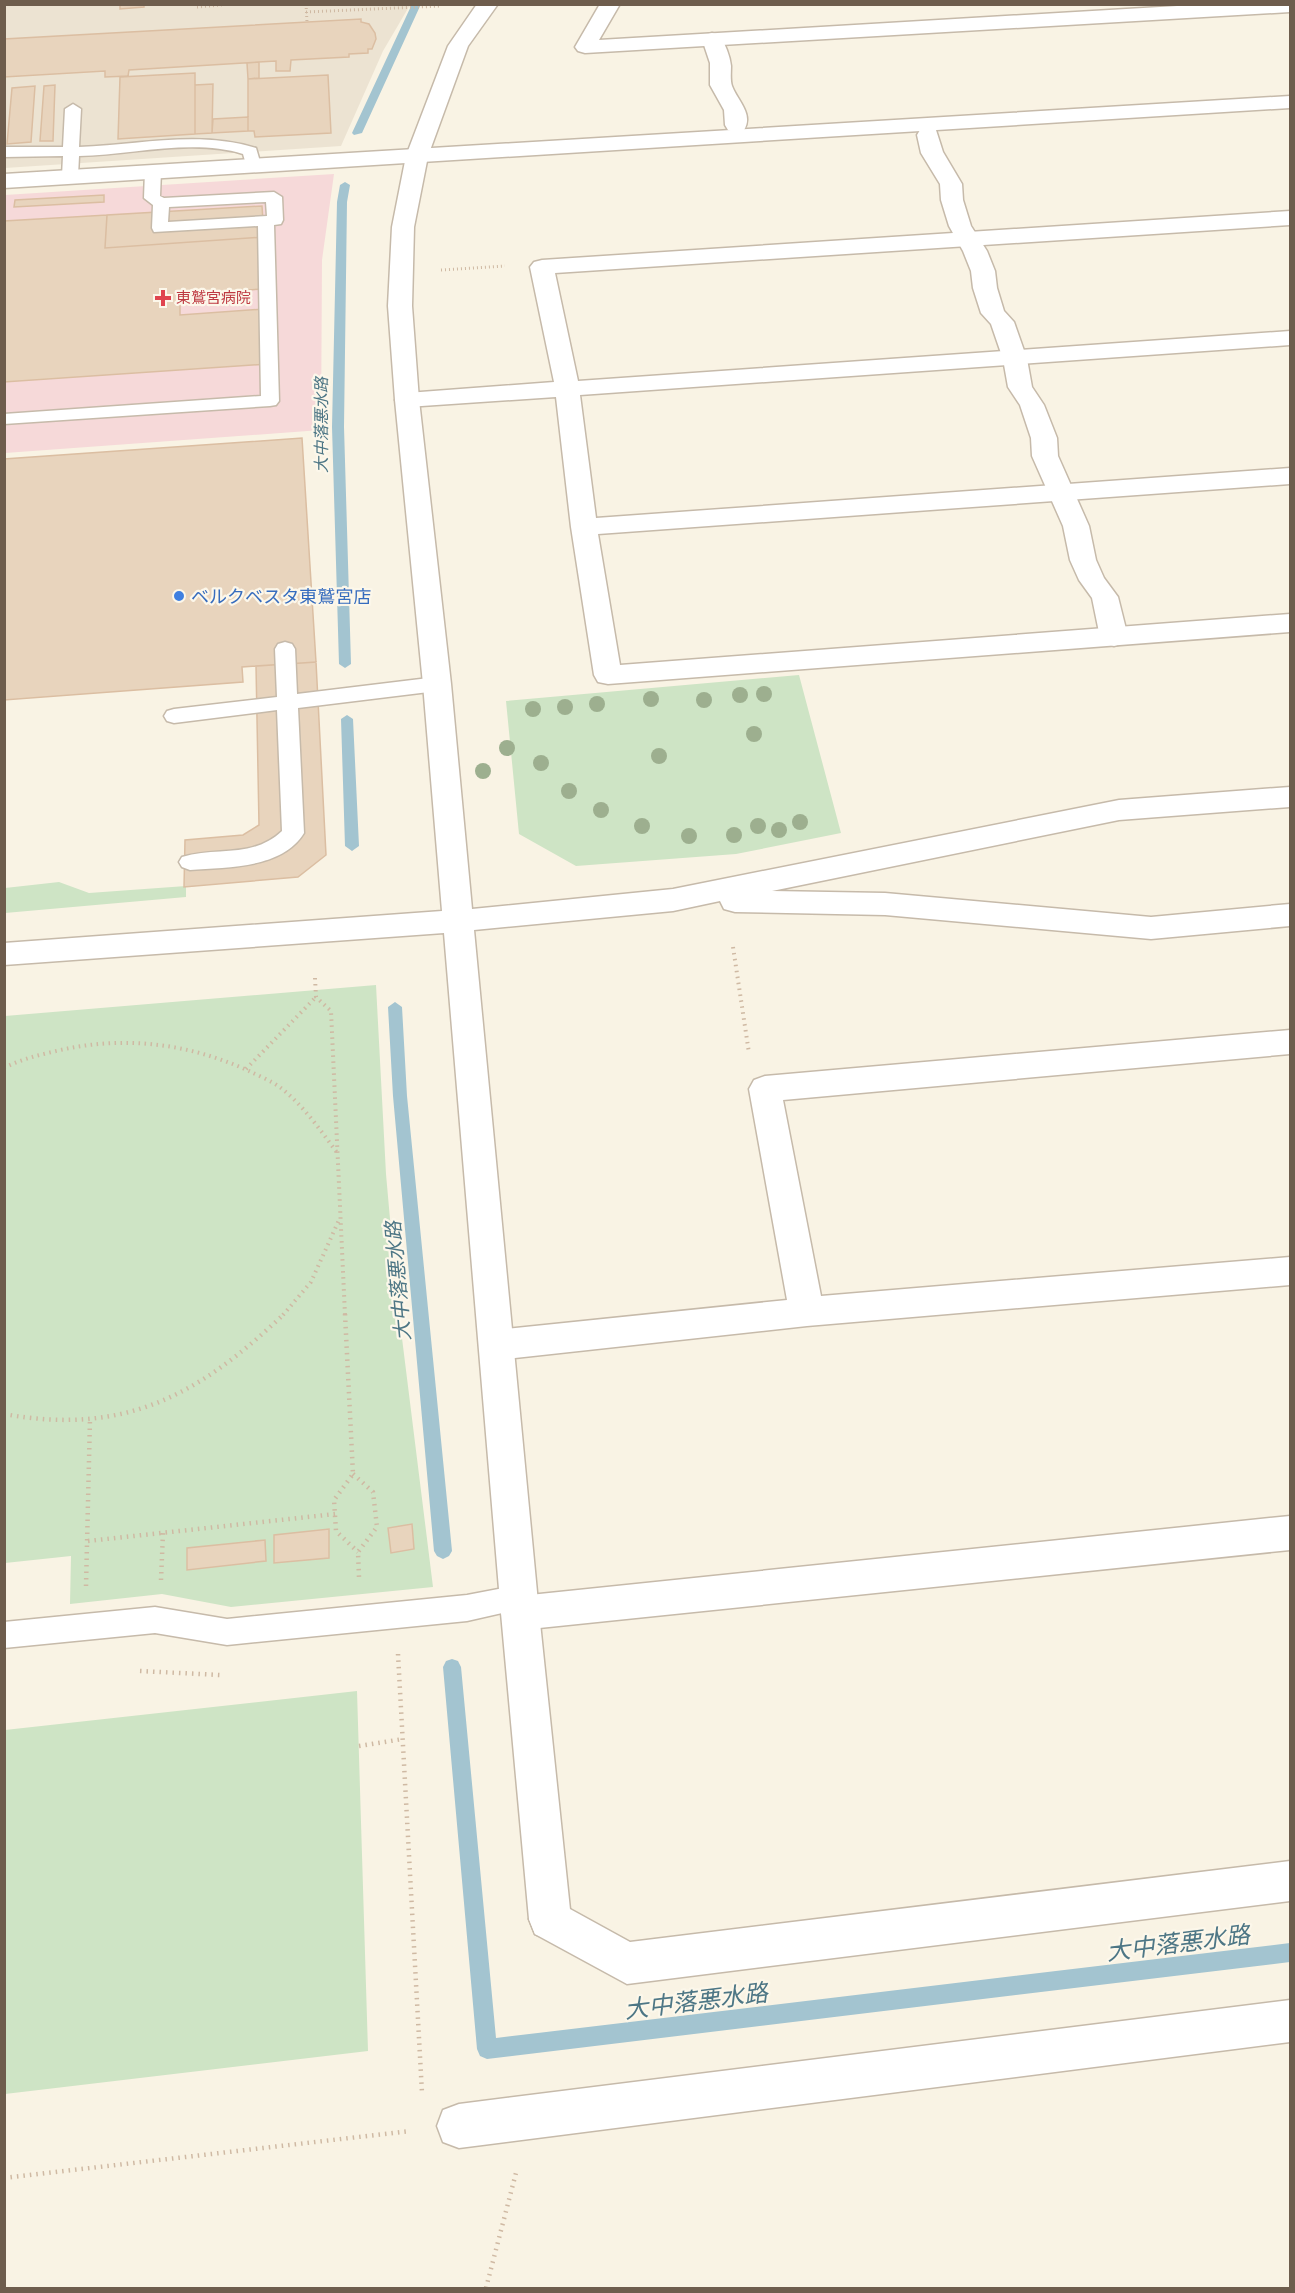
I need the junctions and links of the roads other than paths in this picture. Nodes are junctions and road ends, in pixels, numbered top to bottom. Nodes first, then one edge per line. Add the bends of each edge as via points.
1 (488, 4) edge
2 (610, 4) edge
3 (1290, 6) edge
4 (712, 39) junction
5 (1290, 102) edge
6 (73, 109) dead end
7 (736, 125) dead end
8 (928, 135) dead end
9 (71, 150) junction
10 (4, 152) edge
11 (417, 156) junction
12 (253, 165) junction
13 (153, 171) junction
14 (70, 176) junction
15 (4, 181) edge
16 (161, 203) junction
17 (1290, 218) edge
18 (266, 221) junction
19 (966, 239) junction
20 (1290, 338) edge
21 (1014, 359) junction
22 (567, 387) junction
23 (407, 400) junction
24 (4, 419) edge
25 (1290, 476) edge
26 (1061, 492) junction
27 (584, 526) junction
28 (1290, 623) edge
29 (1114, 636) junction
30 (285, 649) dead end
31 (437, 684) junction
32 (174, 716) dead end
33 (1290, 797) edge
34 (190, 862) dead end
35 (673, 900) junction
36 (1290, 915) edge
37 (458, 921) junction
38 (4, 954) edge
39 (1290, 1041) edge
40 (1289, 1276) edge
41 (807, 1312) junction
42 (497, 1345) junction
43 (1290, 1533) edge
44 (519, 1606) junction
45 (4, 1635) edge
46 (1290, 1881) edge
47 (1290, 2021) edge
48 (442, 2128) road end

1 - 11 street via 458,46
2 - 4 street via 585,47
3 - 4 street
4 - 7 street via 720,63 721,85 735,110
5 - 11 street
6 - 9 lane
8 - 19 street via 932,153 951,184 952,200
9 - 10 lane
9 - 12 lane via 238,145 250,151
9 - 14 lane
11 - 12 street
11 - 23 street via 403,227 401,272
12 - 13 street
13 - 14 street
13 - 16 lane via 152,198
14 - 15 street
16 - 18 lane via 160,228
16 - 18 lane via 274,197 275,220
17 - 19 street
18 - 24 lane via 270,401
19 - 21 street via 975,251 993,313 1002,322
19 - 22 street via 542,267
20 - 21 street
21 - 22 street
21 - 26 street via 1020,387 1032,405 1044,438 1045,456
22 - 23 street
22 - 27 street
23 - 31 street
25 - 26 street
26 - 27 street
26 - 29 street via 1076,526 1083,560 1105,597
27 - 29 street via 608,675
28 - 29 street
30 - 34 lane via 293,833 279,846 250,857
31 - 32 lane
31 - 37 street
33 - 35 street via 1119,810
35 - 36 street via 885,904 1151,928
35 - 37 street
37 - 38 street
37 - 42 street
39 - 41 street via 765,1089
40 - 41 street
41 - 42 street
42 - 44 street
43 - 44 street
44 - 45 lane via 227,1632 154,1620
44 - 46 street via 550,1919 627,1963
47 - 48 street

